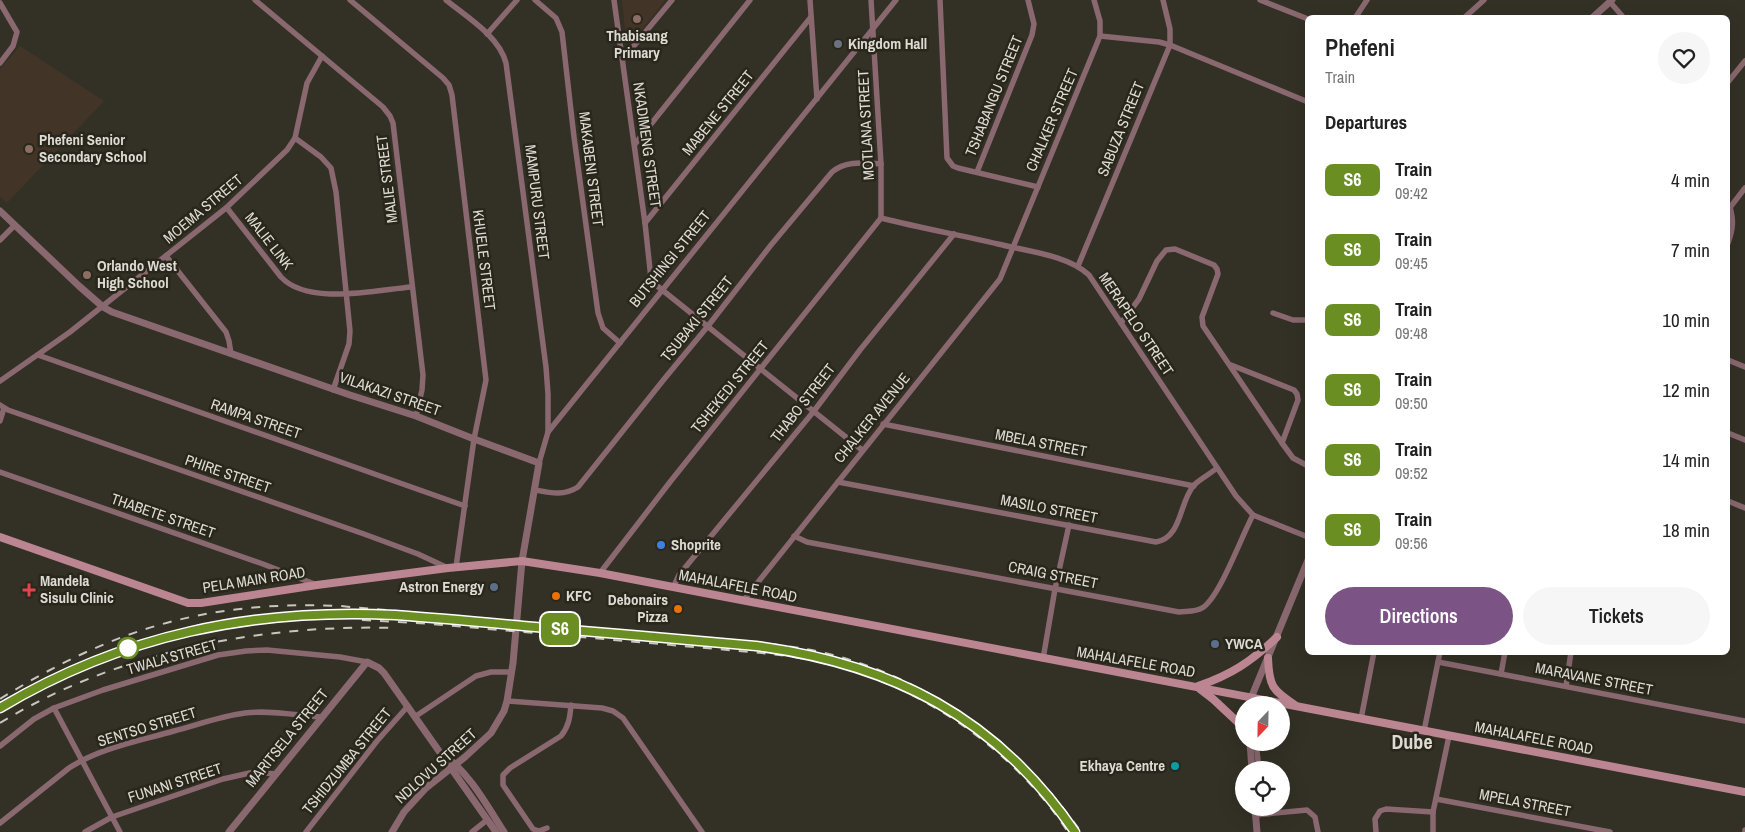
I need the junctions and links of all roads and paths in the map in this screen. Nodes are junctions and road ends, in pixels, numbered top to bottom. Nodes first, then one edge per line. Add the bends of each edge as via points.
1 (255, 0) edge
2 (350, 0) edge
3 (446, 0) edge
4 (517, 0) edge
5 (535, 0) edge
6 (614, 0) edge
7 (672, 0) edge
8 (750, 0) edge
9 (810, 0) edge
10 (871, 0) edge
11 (896, 0) edge
12 (940, 0) edge
13 (1028, 0) edge
14 (1094, 0) edge
15 (1163, 0) edge
16 (1260, 0) edge
17 (1367, 0) edge
18 (1484, 0) edge
19 (1611, 1) edge
20 (0, 3) edge
21 (1357, 15) edge
22 (1467, 15) edge
23 (1595, 15) edge
24 (1622, 15) edge
25 (810, 17) junction
26 (1305, 18) edge
27 (873, 28) junction
28 (487, 34) junction
29 (1100, 36) junction
30 (1170, 46) junction
31 (322, 56) junction
32 (623, 59) junction
33 (1745, 61) edge
34 (0, 63) edge
35 (1730, 80) edge
36 (817, 99) junction
37 (1305, 101) edge
38 (295, 138) junction
39 (635, 144) junction
40 (881, 164) junction
41 (976, 172) junction
42 (1038, 186) junction
43 (1745, 188) edge
44 (1730, 207) edge
45 (227, 208) junction
46 (0, 211) edge
47 (1730, 213) edge
48 (881, 218) junction
49 (645, 223) junction
50 (15, 224) junction
51 (954, 234) junction
52 (1730, 236) edge
53 (0, 240) edge
54 (1014, 248) junction
55 (166, 256) junction
56 (1078, 266) junction
57 (412, 287) junction
58 (662, 290) junction
59 (346, 293) junction
60 (103, 307) junction
61 (1274, 313) dead end
62 (1305, 320) edge
63 (1121, 324) junction
64 (708, 326) junction
65 (620, 343) junction
66 (231, 354) junction
67 (38, 355) junction
68 (1730, 361) edge
69 (1230, 364) junction
70 (1745, 367) edge
71 (761, 368) junction
72 (0, 381) edge
73 (334, 390) junction
74 (2, 406) edge
75 (814, 412) junction
76 (416, 416) junction
77 (0, 421) edge
78 (883, 424) junction
79 (548, 432) junction
80 (1730, 434) edge
81 (474, 439) junction
82 (1745, 440) edge
83 (1282, 443) junction
84 (862, 450) junction
85 (539, 463) junction
86 (1305, 464) edge
87 (1216, 468) junction
88 (0, 472) edge
89 (838, 482) junction
90 (1194, 486) junction
91 (535, 490) junction
92 (1730, 502) edge
93 (465, 506) junction
94 (1745, 508) edge
95 (1253, 515) junction
96 (1069, 525) junction
97 (794, 536) junction
98 (1305, 536) edge
99 (0, 537) edge
100 (522, 560) junction
101 (452, 567) junction
102 (1305, 567) edge
103 (600, 573) junction
104 (316, 585) junction
105 (673, 588) junction
106 (1055, 589) junction
107 (743, 600) junction
108 (516, 608) joint
109 (1277, 637) junction
110 (1373, 655) edge
111 (1439, 655) edge
112 (1504, 655) edge
113 (1571, 655) edge
114 (1268, 658) junction
115 (1044, 659) junction
116 (367, 662) junction
117 (1438, 662) junction
118 (511, 672) junction
119 (1501, 674) junction
120 (1196, 686) junction
121 (1566, 686) junction
122 (1253, 696) edge
123 (1235, 697) edge
124 (507, 701) junction
125 (572, 705) junction
126 (408, 706) junction
127 (1290, 706) edge
128 (1299, 707) junction
129 (54, 708) junction
130 (1290, 708) edge
131 (416, 716) junction
132 (321, 717) junction
133 (1361, 719) junction
134 (1235, 720) edge
135 (1745, 721) edge
136 (1424, 731) junction
137 (1449, 736) junction
138 (0, 746) edge
139 (82, 760) junction
140 (454, 767) junction
141 (276, 774) junction
142 (1745, 792) edge
143 (1436, 799) junction
144 (1290, 810) edge
145 (1433, 812) junction
146 (1255, 816) edge
147 (112, 817) junction
148 (487, 820) junction
149 (0, 823) edge
150 (547, 828) dead end
151 (536, 831) edge
152 (85, 832) edge
153 (120, 832) edge
154 (229, 832) edge
155 (306, 832) edge
156 (392, 832) edge
157 (472, 832) edge
158 (496, 832) edge
159 (504, 832) edge
160 (702, 832) edge
161 (1257, 832) edge
162 (1318, 832) edge
163 (1376, 832) edge
164 (1433, 832) edge
165 (1610, 832) edge

1 - 31 street, MALIE STREET
2 - 81 street, KHUELE STREET via 443,78 450,89 486,380
3 - 28 street, MAMPURU STREET
4 - 28 street
5 - 65 street, MAKABENI STREET via 556,18 562,32 598,314 603,328
6 - 32 street, NKADIMENG STREET
7 - 32 street
8 - 39 street
9 - 25 street
10 - 27 street, MOTLANA STREET
11 - 27 street, BUTSHINGI STREET
12 - 41 street via 947,158 953,166
13 - 41 street, TSHABANGU STREET via 1034,24 1032,35
14 - 29 street, CHALKER STREET
15 - 30 street, SABUZA STREET via 1170,29
16 - 26 street
17 - 21 street
18 - 22 street
19 - 23 street
19 - 24 street
20 - 34 street via 17,32 14,46
25 - 36 street
25 - 49 street, MABENE STREET
27 - 36 street, BUTSHINGI STREET
27 - 40 street, MOTLANA STREET
28 - 79 street, MAMPURU STREET via 504,55 508,75 546,367
29 - 30 street
29 - 42 street, CHALKER STREET
30 - 37 street
30 - 56 street, SABUZA STREET
31 - 38 street, MOEMA STREET via 307,83
31 - 57 street, MALIE STREET via 383,108 393,123
32 - 39 street, NKADIMENG STREET
33 - 35 street
36 - 58 street, BUTSHINGI STREET
38 - 45 street, MOEMA STREET via 287,150
38 - 59 street via 331,168
39 - 49 street, NKADIMENG STREET
40 - 48 street, MOTLANA STREET
40 - 64 street, TSUBAKI STREET via 848,164 832,172
41 - 42 street
42 - 54 street, CHALKER STREET
43 - 44 street
45 - 55 street, MOEMA STREET
45 - 59 street, MALIE LINK via 285,281 314,294
46 - 50 street, VILAKAZI STREET
47 - 52 street via 1733,220
48 - 51 street, MERAPELO STREET
48 - 71 street, TSHEKEDI STREET
49 - 58 street, NKADIMENG STREET via 651,279
50 - 53 street
50 - 60 street, VILAKAZI STREET
51 - 54 street, MERAPELO STREET
51 - 75 street, THABO STREET
54 - 56 street, MERAPELO STREET
54 - 78 street, CHALKER AVENUE via 993,288
55 - 60 street, MOEMA STREET
55 - 66 street via 226,332
56 - 63 street, MERAPELO STREET via 1089,275
57 - 59 street, MALIE LINK
57 - 76 street, MALIE STREET via 423,375
58 - 64 street
58 - 65 street, BUTSHINGI STREET
59 - 73 street via 350,338
60 - 66 street, VILAKAZI STREET
60 - 67 street, MOEMA STREET
61 - 62 street via 1293,320
63 - 69 street via 1166,250 1175,249 1209,261 1218,269 1218,274 1202,322
63 - 87 street, MERAPELO STREET
64 - 71 street
64 - 91 street, TSUBAKI STREET via 578,487 561,494
65 - 79 street, BUTSHINGI STREET
66 - 73 street, VILAKAZI STREET
67 - 72 street, MOEMA STREET
67 - 93 street, RAMPA STREET
68 - 70 street
69 - 83 street
69 - 83 street via 1297,394 1298,400
71 - 75 street
71 - 103 street, TSHEKEDI STREET
73 - 76 street, VILAKAZI STREET
74 - 77 street
74 - 101 street, PHIRE STREET
75 - 84 street
75 - 105 street, THABO STREET via 679,575
76 - 81 street, VILAKAZI STREET
78 - 84 street, CHALKER AVENUE
78 - 90 street, MBELA STREET
79 - 85 street, BUTSHINGI STREET
80 - 82 street
81 - 85 street, VILAKAZI STREET
81 - 93 street, KHUELE STREET
83 - 86 street via 1293,458
84 - 89 street, CHALKER AVENUE
85 - 91 street, BUTSHINGI STREET
87 - 90 street, MASILO STREET
87 - 95 street, MERAPELO STREET
88 - 104 street, THABETE STREET
89 - 96 street, MASILO STREET
89 - 97 street, CHALKER AVENUE
90 - 96 street, MASILO STREET via 1172,535 1163,541
91 - 100 street, BUTSHINGI STREET
92 - 94 street
93 - 101 street, KHUELE STREET
95 - 98 street, MERAPELO STREET
95 - 106 street, CRAIG STREET via 1217,590 1201,609 1179,612
96 - 106 street
97 - 106 street, CRAIG STREET via 807,542
97 - 107 street, CHALKER AVENUE
99 - 104 main road, PELA MAIN ROAD via 188,603
100 - 101 main road, PELA MAIN ROAD
100 - 103 main road, MAHALAFELE ROAD
100 - 108 street, BUTSHINGI STREET
101 - 104 main road, PELA MAIN ROAD
102 - 109 street
103 - 105 main road, MAHALAFELE ROAD
105 - 107 main road, MAHALAFELE ROAD
106 - 115 street
107 - 115 main road, MAHALAFELE ROAD
108 - 118 street, NDLOVU STREET
109 - 114 street
109 - 120 main road via 1240,668
110 - 133 street
111 - 117 street
112 - 119 street
113 - 121 street
114 - 122 street
114 - 128 main road via 1269,678 1274,688
115 - 120 main road, MAHALAFELE ROAD
116 - 126 street via 384,673
116 - 129 street, TWALA STREET via 283,651 240,652 208,658
116 - 132 street, MARITSELA STREET
117 - 119 street, MARAVANE STREET
117 - 136 street
118 - 124 street, NDLOVU STREET
118 - 131 street via 476,676
119 - 121 street, MARAVANE STREET
120 - 123 main road, MAHALAFELE ROAD
120 - 134 main road
121 - 135 street, MARAVANE STREET
124 - 125 street
124 - 140 street, NDLOVU STREET via 491,733
125 - 151 street via 570,720 561,736 503,775 503,785
125 - 160 street via 602,708 622,718
126 - 131 street
126 - 155 street, TSHIDZUMBA STREET
127 - 128 main road, MAHALAFELE ROAD
128 - 130 main road
128 - 133 main road, MAHALAFELE ROAD
129 - 138 street, TWALA STREET via 34,719
129 - 139 street
131 - 140 street
132 - 139 street, SENTSO STREET via 261,712 226,717
132 - 141 street, MARITSELA STREET
133 - 136 main road, MAHALAFELE ROAD
136 - 137 main road, MAHALAFELE ROAD
137 - 142 main road, MAHALAFELE ROAD
137 - 143 street
139 - 147 street
139 - 149 street, SENTSO STREET
140 - 148 street
140 - 156 street, NDLOVU STREET via 426,788 404,812
140 - 159 street via 484,801
141 - 147 street, FUNANI STREET via 254,772 223,780
141 - 154 street, MARITSELA STREET
143 - 145 street
143 - 165 street, MPELA STREET
144 - 162 street via 1307,810 1314,817
145 - 163 street via 1380,811 1375,819
145 - 164 street
146 - 161 street
147 - 152 street, FUNANI STREET
147 - 153 street
148 - 157 street
148 - 158 street
150 - 151 street

